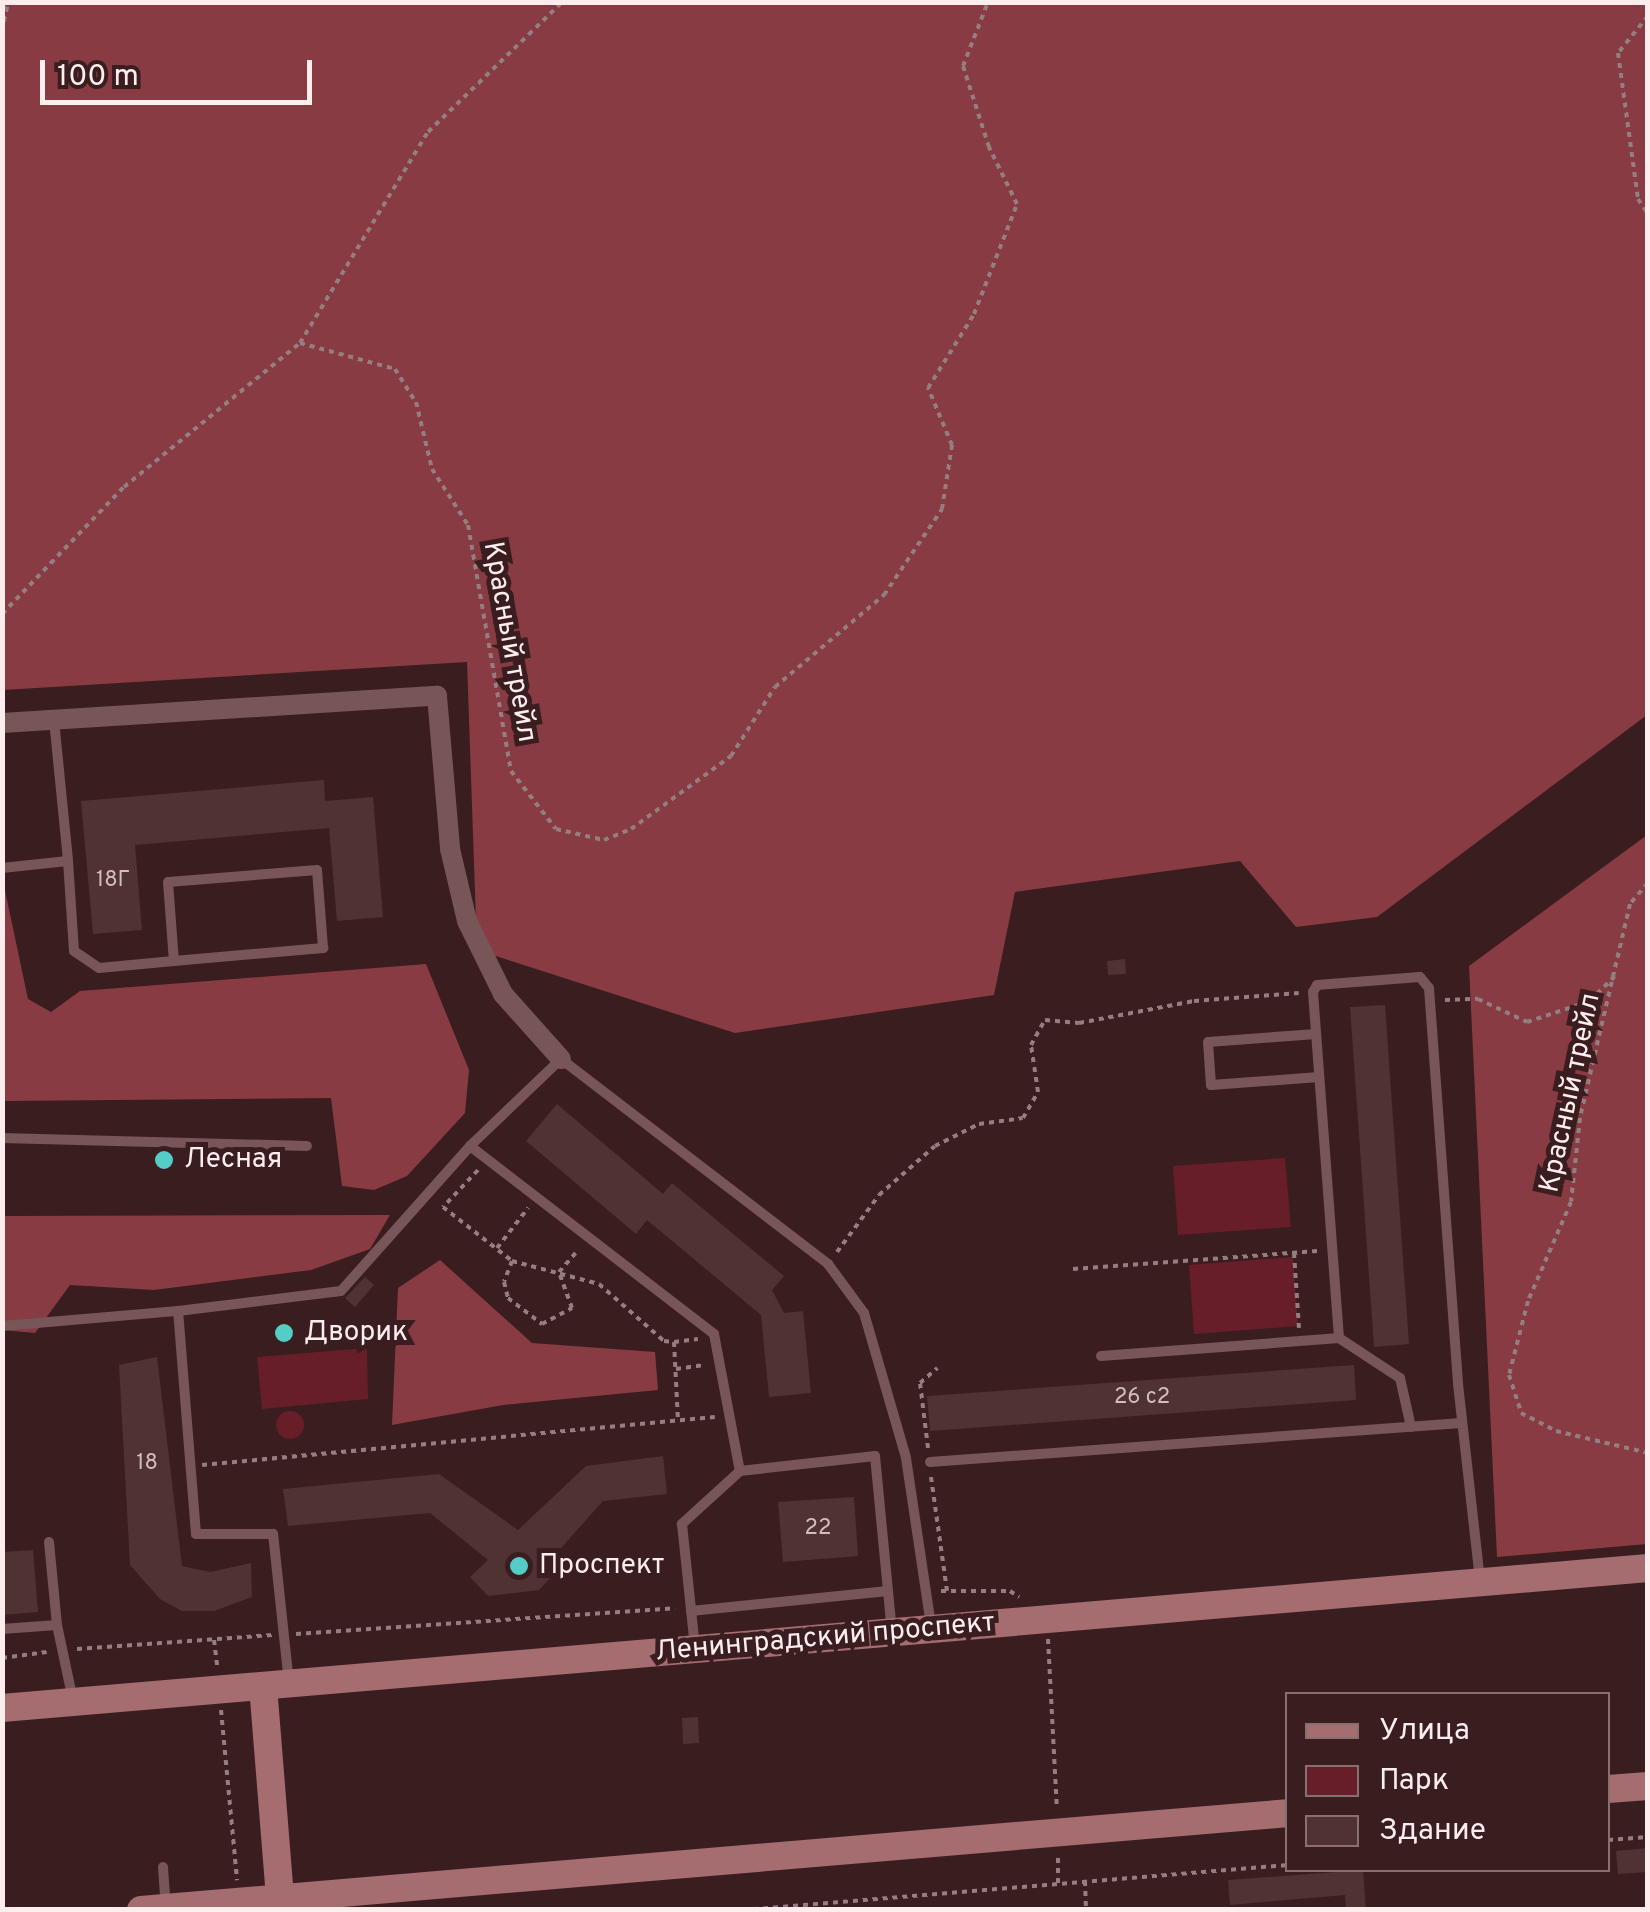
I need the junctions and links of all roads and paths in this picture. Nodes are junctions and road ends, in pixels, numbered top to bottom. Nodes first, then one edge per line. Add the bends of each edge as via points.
1 (8, 2) edge
2 (562, 2) edge
3 (988, 2) edge
4 (1648, 16) edge
5 (2, 31) edge
6 (1648, 214) edge
7 (300, 342) junction
8 (2, 614) edge
9 (54, 720) junction
10 (2, 723) edge
11 (68, 861) junction
12 (2, 868) edge
13 (1648, 883) edge
14 (174, 962) junction
15 (1615, 976) junction
16 (1313, 992) junction
17 (1430, 1000) junction
18 (1316, 1034) junction
19 (562, 1058) junction
20 (1320, 1077) junction
21 (2, 1138) edge
22 (307, 1146) dead end
23 (470, 1146) junction
24 (493, 1179) dead end
25 (516, 1198) dead end
26 (528, 1208) junction
27 (541, 1219) dead end
28 (567, 1241) dead end
29 (496, 1248) junction
30 (579, 1249) junction
31 (1332, 1250) junction
32 (1294, 1253) junction
33 (595, 1260) dead end
34 (512, 1261) junction
35 (828, 1264) junction
36 (1073, 1269) dead end
37 (559, 1272) junction
38 (178, 1311) junction
39 (2, 1326) edge
40 (692, 1326) dead end
41 (701, 1338) junction
42 (1339, 1338) junction
43 (1300, 1341) junction
44 (674, 1342) junction
45 (1102, 1356) dead end
46 (676, 1369) junction
47 (730, 1416) junction
48 (678, 1420) junction
49 (1462, 1423) junction
50 (1411, 1427) junction
51 (1648, 1453) edge
52 (930, 1462) dead end
53 (191, 1466) junction
54 (740, 1470) junction
55 (50, 1542) dead end
56 (1648, 1568) edge
57 (1480, 1582) junction
58 (926, 1590) junction
59 (888, 1591) junction
60 (691, 1611) junction
61 (1047, 1619) junction
62 (57, 1625) junction
63 (2, 1629) edge
64 (931, 1629) junction
65 (892, 1632) junction
66 (284, 1634) junction
67 (214, 1640) junction
68 (696, 1649) junction
69 (62, 1650) junction
70 (2, 1658) edge
71 (276, 1685) junction
72 (219, 1690) junction
73 (73, 1702) junction
74 (2, 1708) edge
75 (1648, 1786) edge
76 (1610, 1789) edge
77 (1285, 1813) edge
78 (1058, 1830) junction
79 (1648, 1837) edge
80 (1610, 1840) edge
81 (1285, 1865) edge
82 (163, 1866) dead end
83 (1084, 1881) junction
84 (1058, 1884) junction
85 (239, 1902) junction
86 (281, 1904) edge
87 (154, 1908) edge
88 (743, 1910) edge
89 (1086, 1910) edge

1 - 5 path
2 - 7 path via 428,132
3 - 7 path, Красный трейл via 963,66 989,147 1017,204 974,314 928,388 952,445 942,509 884,594 776,686 731,756 631,829 604,840 556,829 511,770 468,525 432,469 416,402 395,369
4 - 6 path via 1618,53 1638,199
7 - 8 path via 124,487
9 - 10 street
9 - 11 lane
9 - 19 street via 437,696 450,849 467,921 504,994
11 - 12 lane
11 - 14 lane via 74,951 81,960 99,968
13 - 15 path, Красный трейл via 1630,904
14 - 14 lane via 168,882 318,870 323,948
15 - 17 path via 1590,1001 1528,1022 1478,999
15 - 51 path, Красный трейл via 1580,1118 1571,1202 1528,1301 1509,1375 1522,1414 1556,1431
16 - 17 lane via 1318,985 1420,977
16 - 18 lane
16 - 35 path via 1194,1001 1079,1023 1045,1020 1031,1045 1038,1092 1023,1118 979,1124 934,1146 880,1195
17 - 49 lane
18 - 20 lane
18 - 20 lane via 1208,1042 1211,1085
19 - 23 lane
19 - 35 lane
20 - 31 lane
21 - 22 lane
23 - 38 lane via 341,1291
23 - 47 lane via 714,1334
24 - 29 path via 482,1169 472,1172 443,1206
25 - 26 path
26 - 27 path
26 - 29 path
28 - 30 path
29 - 34 path
30 - 33 path
30 - 37 path
31 - 32 path
31 - 42 lane
32 - 36 path
32 - 43 path
34 - 37 path
34 - 37 path via 504,1282 508,1298 542,1324 572,1308
35 - 58 lane via 864,1313 906,1458
37 - 44 path via 599,1284 664,1342
38 - 39 lane
38 - 53 lane
40 - 41 path
41 - 44 path
41 - 46 path via 708,1364
42 - 43 lane
42 - 50 lane via 1400,1378
43 - 45 lane
44 - 46 path
46 - 48 path
47 - 48 path
47 - 54 lane
48 - 53 path
49 - 50 lane
49 - 57 lane
50 - 52 lane
53 - 66 lane via 196,1534 273,1534
54 - 59 lane via 874,1456
54 - 60 lane via 682,1524
55 - 62 lane
56 - 57 main road, Ленинградский проспект
57 - 61 main road, Ленинградский проспект
58 - 61 path via 1010,1591
58 - 64 lane
59 - 60 lane
59 - 65 lane
60 - 66 path via 662,1606
60 - 68 lane
61 - 64 main road, Ленинградский проспект
61 - 78 path
62 - 63 lane
62 - 69 lane
64 - 65 main road, Ленинградский проспект
65 - 68 main road, Ленинградский проспект
66 - 67 path
66 - 71 lane
67 - 69 path
67 - 72 path
68 - 71 main road, Ленинградский проспект
69 - 70 path
69 - 73 lane
71 - 72 main road, Ленинградский проспект
71 - 86 main road
72 - 73 main road, Ленинградский проспект
72 - 85 path
73 - 74 main road, Ленинградский проспект
75 - 76 main road
77 - 78 main road
78 - 84 path
78 - 86 main road
79 - 80 path
81 - 83 path
82 - 87 lane
83 - 84 path
83 - 89 path
84 - 88 path
85 - 86 main road
85 - 87 main road

